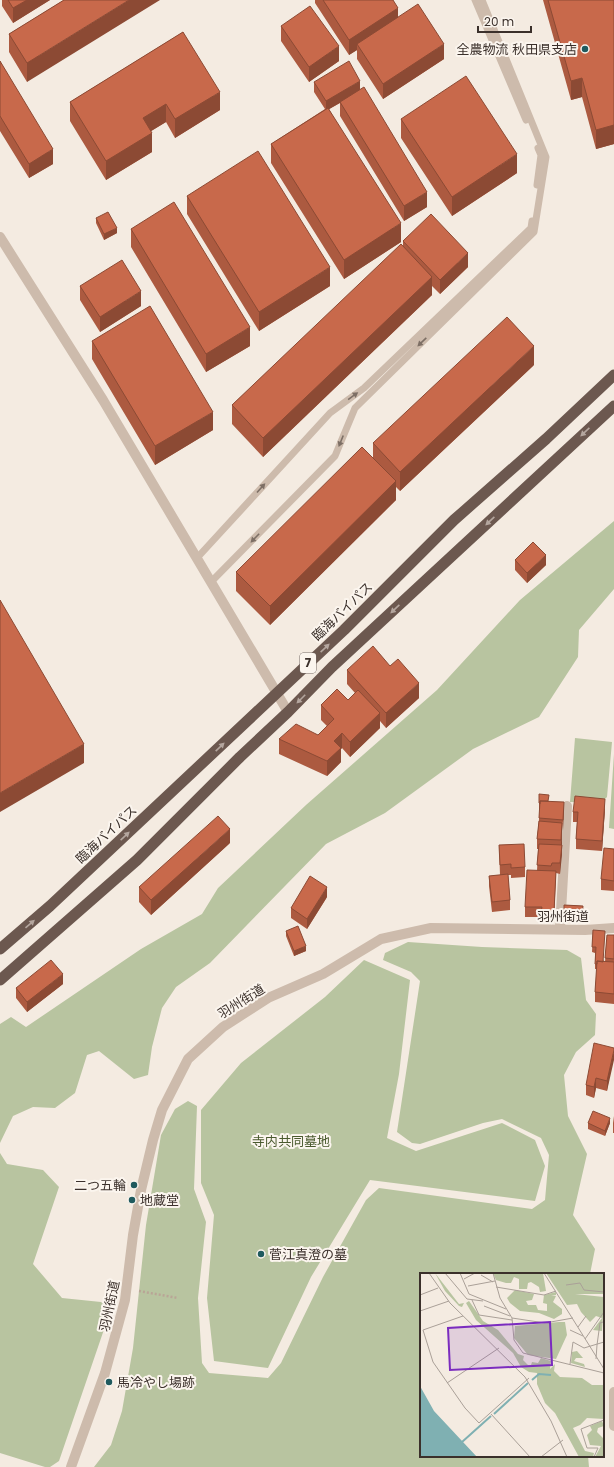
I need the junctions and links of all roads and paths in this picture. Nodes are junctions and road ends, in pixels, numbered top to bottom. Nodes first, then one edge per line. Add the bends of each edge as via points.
1 (475, 0) edge
2 (482, 0) edge
3 (0, 237) edge
4 (614, 375) edge
5 (614, 406) edge
6 (197, 558) junction
7 (211, 582) junction
8 (277, 692) junction
9 (288, 712) junction
10 (568, 806) dead end
11 (614, 928) edge
12 (560, 929) junction
13 (0, 949) edge
14 (0, 980) edge
15 (127, 1289) junction
16 (178, 1298) dead end
17 (614, 1392) edge
18 (614, 1426) edge
19 (71, 1467) edge

6 -> 1 lane via 330,413 364,388 531,228 541,155
2 -> 7 lane via 546,157 534,232 354,408 335,456
3 - 6 street via 103,400
8 -> 4 highway, 臨海バイパス / 7 via 344,630 454,520
5 -> 9 highway, 7 via 338,662
6 - 7 street
7 - 8 street
8 - 9 street
13 -> 8 highway, 臨海バイパス / 7 via 50,906
9 - 14 highway, 7 via 137,860
10 - 12 street
11 - 12 street, 羽州街道
12 - 15 street, 羽州街道 via 432,928 381,939 323,974 268,998 223,1027 188,1059 162,1110 141,1190
15 - 16 path
15 - 19 street, 羽州街道 via 110,1358
17 - 18 street

